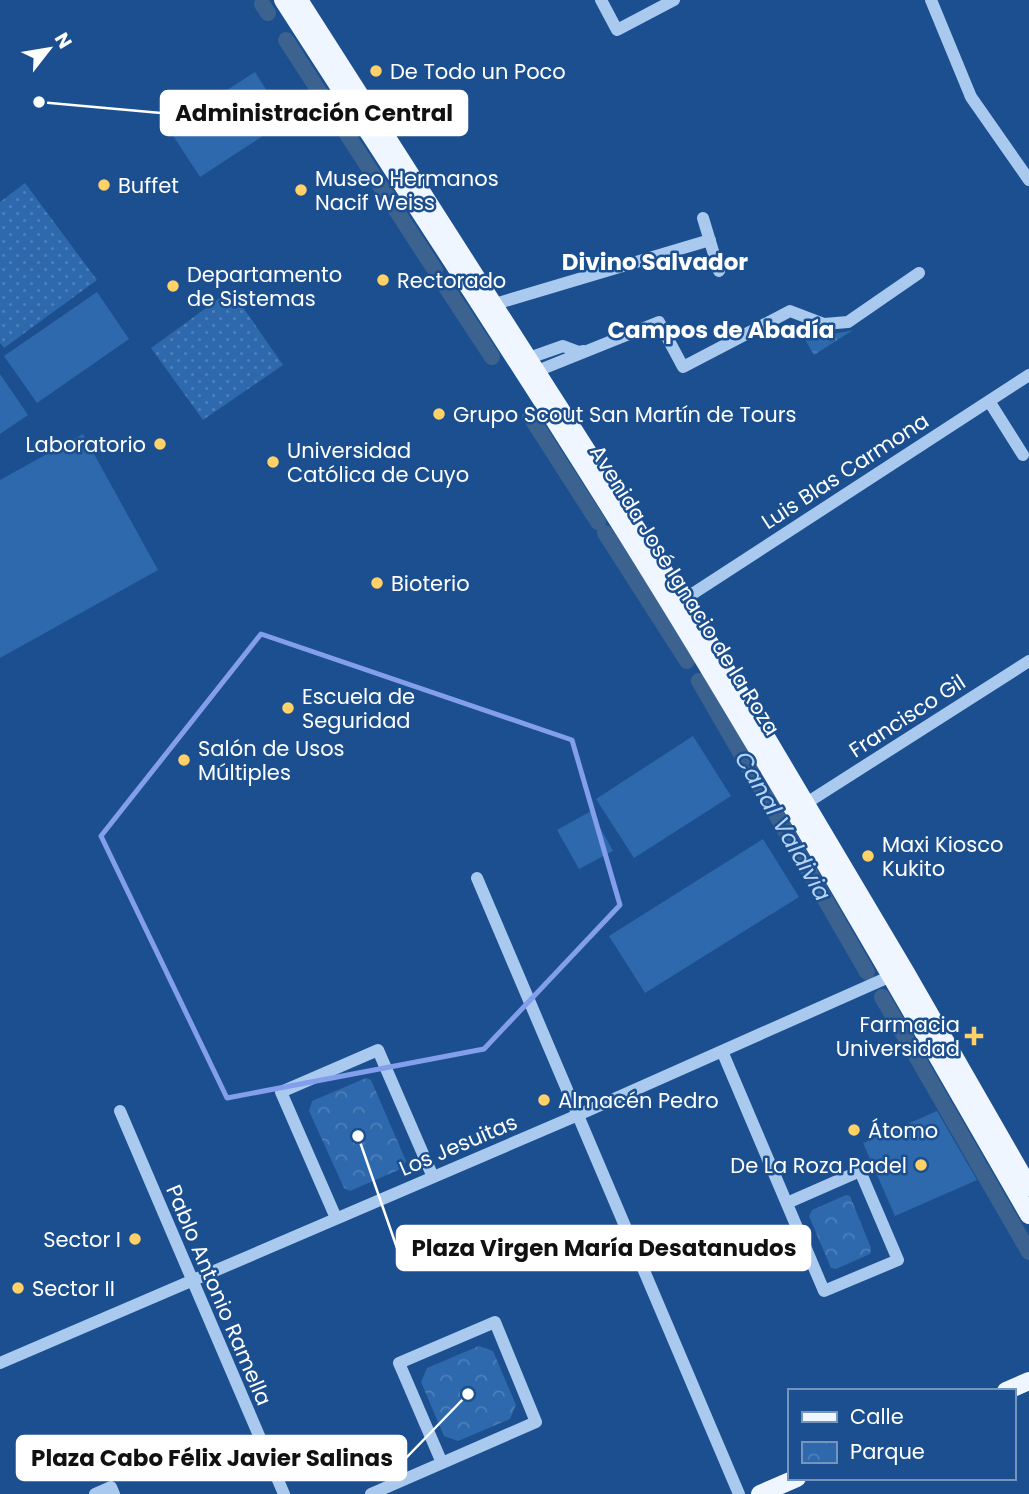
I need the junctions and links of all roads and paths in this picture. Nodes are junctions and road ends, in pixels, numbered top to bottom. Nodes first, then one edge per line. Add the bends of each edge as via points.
1 (283, 0) edge
2 (299, 0) edge
3 (601, 0) edge
4 (674, 0) edge
5 (931, 0) edge
6 (1029, 180) edge
7 (703, 218) dead end
8 (710, 240) junction
9 (719, 271) dead end
10 (919, 273) dead end
11 (495, 304) junction
12 (533, 365) junction
13 (1029, 375) edge
14 (989, 401) junction
15 (1026, 460) edge
16 (683, 600) junction
17 (1029, 661) edge
18 (806, 804) junction
19 (477, 878) dead end
20 (891, 976) junction
21 (722, 1051) junction
22 (120, 1111) dead end
23 (578, 1115) junction
24 (433, 1177) junction
25 (1029, 1187) edge
26 (787, 1203) junction
27 (1029, 1215) edge
28 (336, 1219) junction
29 (192, 1280) junction
30 (0, 1363) edge
31 (1029, 1381) edge
32 (1011, 1389) edge
33 (442, 1463) junction
34 (792, 1480) edge
35 (95, 1494) edge
36 (114, 1494) edge
37 (284, 1494) edge
38 (370, 1494) edge
39 (738, 1494) edge
40 (760, 1494) edge

1 - 20 main road, Avenida José Ignacio de la Roza via 705,663
2 - 11 main road, Avenida José Ignacio de la Roza
3 - 4 street via 617,30
5 - 6 street via 971,97
7 - 8 street
8 - 9 street
8 - 11 street
10 - 12 street via 848,322 824,324 790,311 683,367 659,322
11 - 12 main road, Avenida José Ignacio de la Roza
12 - 16 main road, Avenida José Ignacio de la Roza
13 - 14 street, Luis Blas Carmona
14 - 15 street
14 - 16 street, Luis Blas Carmona
16 - 18 main road, Avenida José Ignacio de la Roza
17 - 18 street, Francisco Gil
18 - 25 main road, Avenida José Ignacio de la Roza
19 - 23 street
20 - 21 street, Los Jesuitas
20 - 27 main road, Avenida José Ignacio de la Roza
21 - 23 street, Los Jesuitas
21 - 26 street
22 - 29 street, Pablo Antonio Ramella
23 - 24 street, Los Jesuitas
23 - 39 street
24 - 28 street, Los Jesuitas
24 - 28 street via 378,1050 281,1092
26 - 26 street via 860,1171 898,1261 824,1291
28 - 29 street, Los Jesuitas
29 - 30 street, Los Jesuitas
29 - 37 street, Pablo Antonio Ramella
31 - 32 main road
33 - 33 street via 537,1422 495,1322 399,1363
33 - 38 street
34 - 40 main road
35 - 36 street via 111,1487

